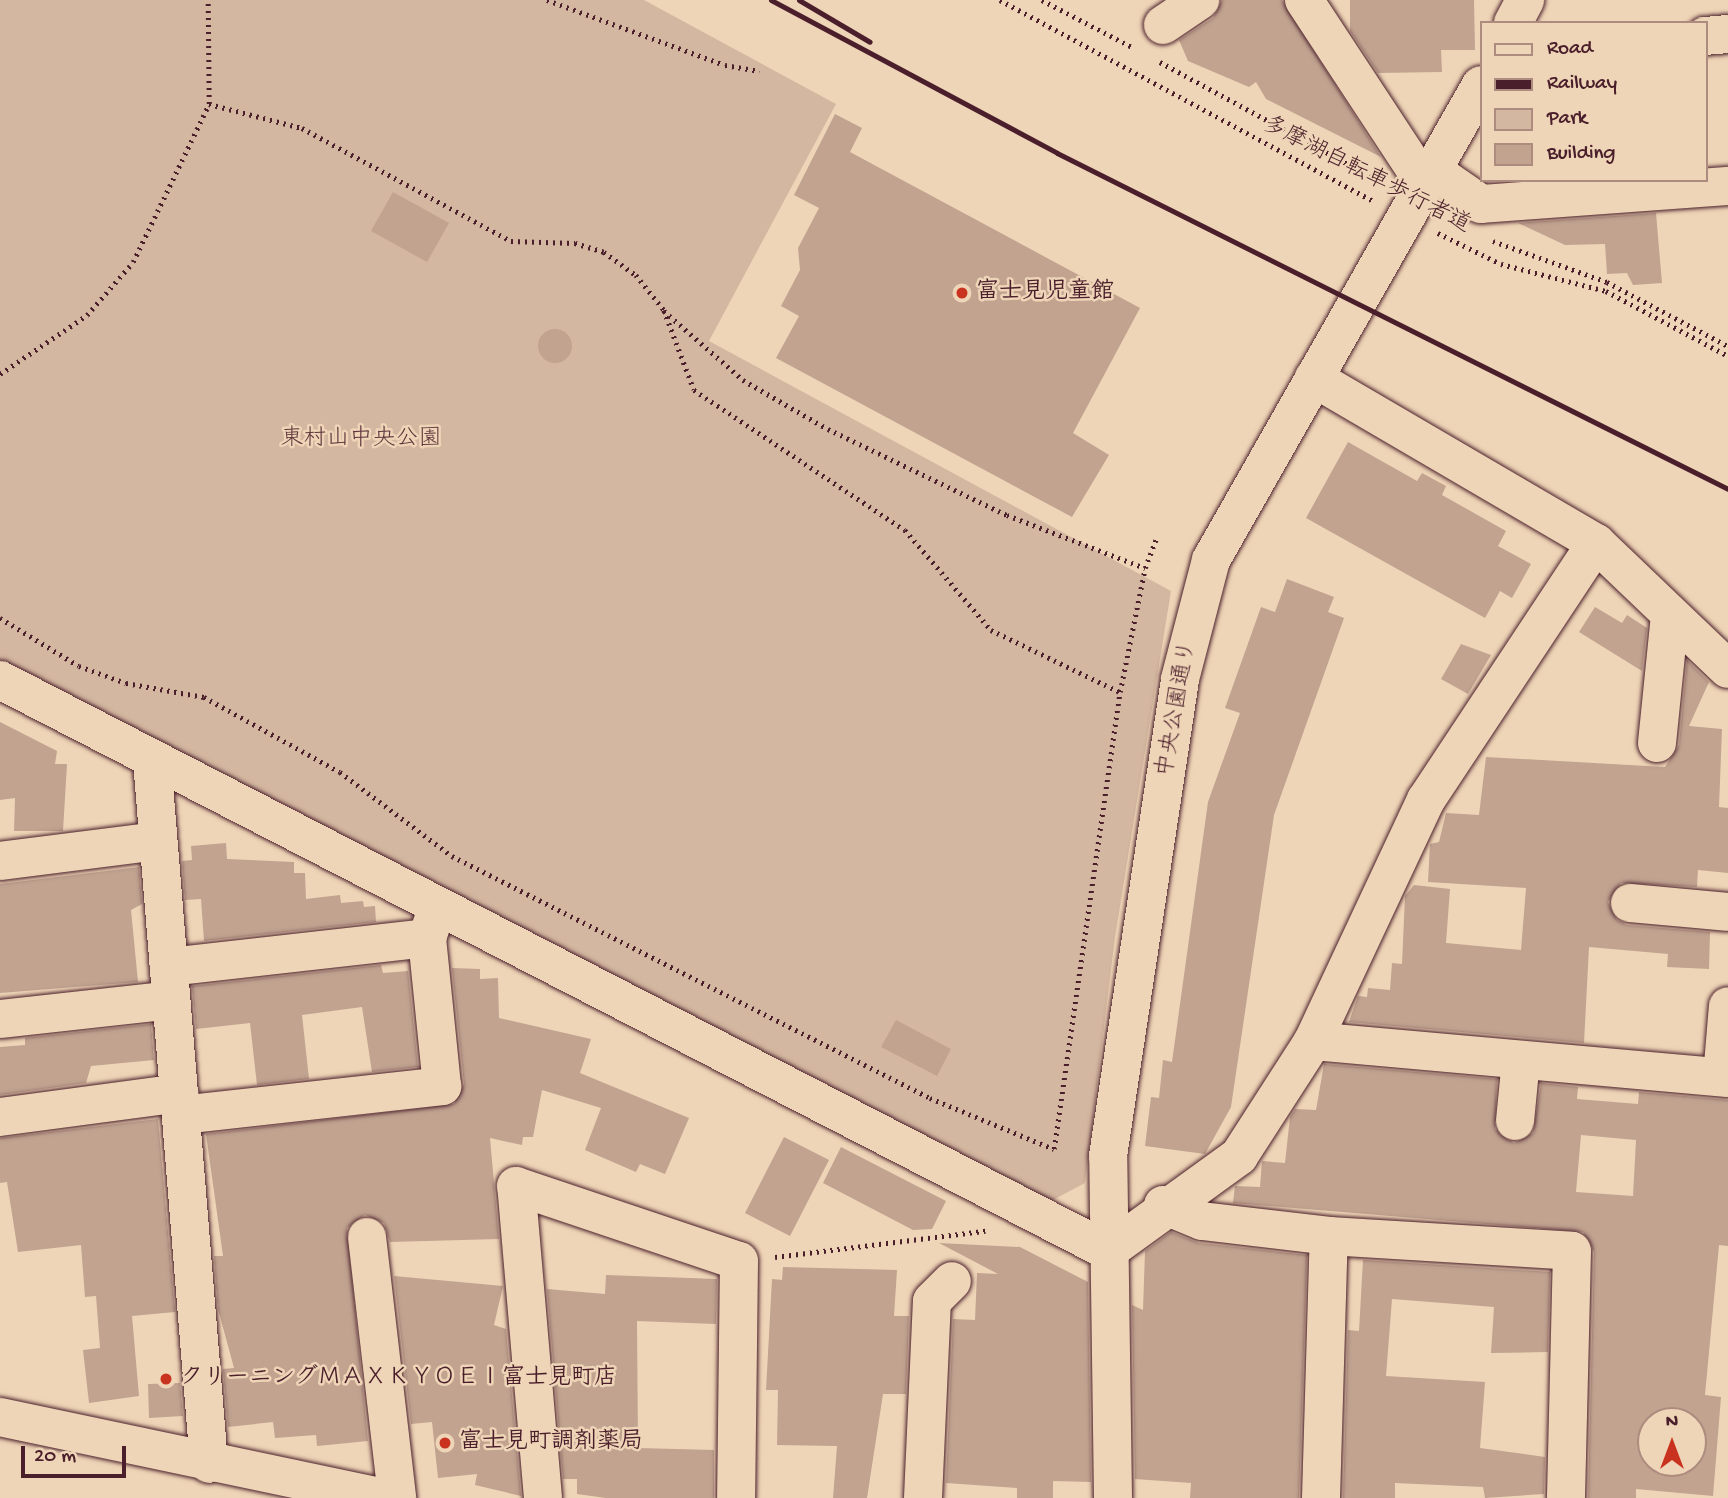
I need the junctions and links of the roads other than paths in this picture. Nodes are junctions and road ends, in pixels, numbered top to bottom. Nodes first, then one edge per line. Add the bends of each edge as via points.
1 (1200, 0) edge
2 (1304, 0) edge
3 (1525, 0) edge
4 (1514, 21) edge
5 (1163, 25) dead end
6 (1728, 34) edge
7 (1707, 36) edge
8 (1480, 87) edge
9 (1728, 186) edge
10 (1422, 194) junction
11 (1314, 378) junction
12 (1596, 543) junction
13 (1670, 615) junction
14 (1728, 669) edge
15 (0, 680) edge
16 (1657, 743) dead end
17 (152, 760) junction
18 (158, 841) junction
19 (0, 861) edge
20 (1630, 903) dead end
21 (1728, 912) edge
22 (432, 923) junction
23 (170, 983) junction
24 (1728, 1006) edge
25 (0, 1019) edge
26 (1312, 1041) junction
27 (1521, 1060) junction
28 (1725, 1078) edge
29 (180, 1104) junction
30 (0, 1117) edge
31 (1515, 1121) dead end
32 (1163, 1205) junction
33 (1329, 1236) junction
34 (367, 1237) dead end
35 (1108, 1251) junction
36 (952, 1280) dead end
37 (0, 1417) edge
38 (209, 1464) junction
39 (313, 1492) edge
40 (386, 1498) edge
41 (397, 1498) edge
42 (542, 1498) edge
43 (736, 1498) edge
44 (923, 1498) edge
45 (1113, 1498) edge
46 (1321, 1498) edge
47 (1566, 1498) edge

1 - 5 street
2 - 10 street
3 - 4 street
6 - 7 street
8 - 10 street, 中央公園通り
9 - 10 street via 1481,204
10 - 11 street, 中央公園通り
11 - 12 street
11 - 35 street, 中央公園通り via 1210,560 1180,679 1108,1156
12 - 13 street
12 - 26 street via 1426,800
13 - 14 street
13 - 16 street
15 - 17 street
17 - 18 street
17 - 22 street
18 - 19 street
18 - 23 street
20 - 21 street
22 - 23 street
22 - 29 street via 442,1086
22 - 35 street
23 - 25 street
23 - 29 street
24 - 28 street
26 - 27 street
26 - 32 street via 1238,1156
27 - 28 street
27 - 31 street
29 - 30 street
29 - 38 street
32 - 33 street via 1202,1221
32 - 35 street
33 - 46 street
33 - 47 street via 1572,1251
34 - 41 street
35 - 45 street, 中央公園通り
36 - 44 street via 932,1301
37 - 38 street
38 - 39 street
39 - 40 street
42 - 43 street via 516,1186 740,1261

